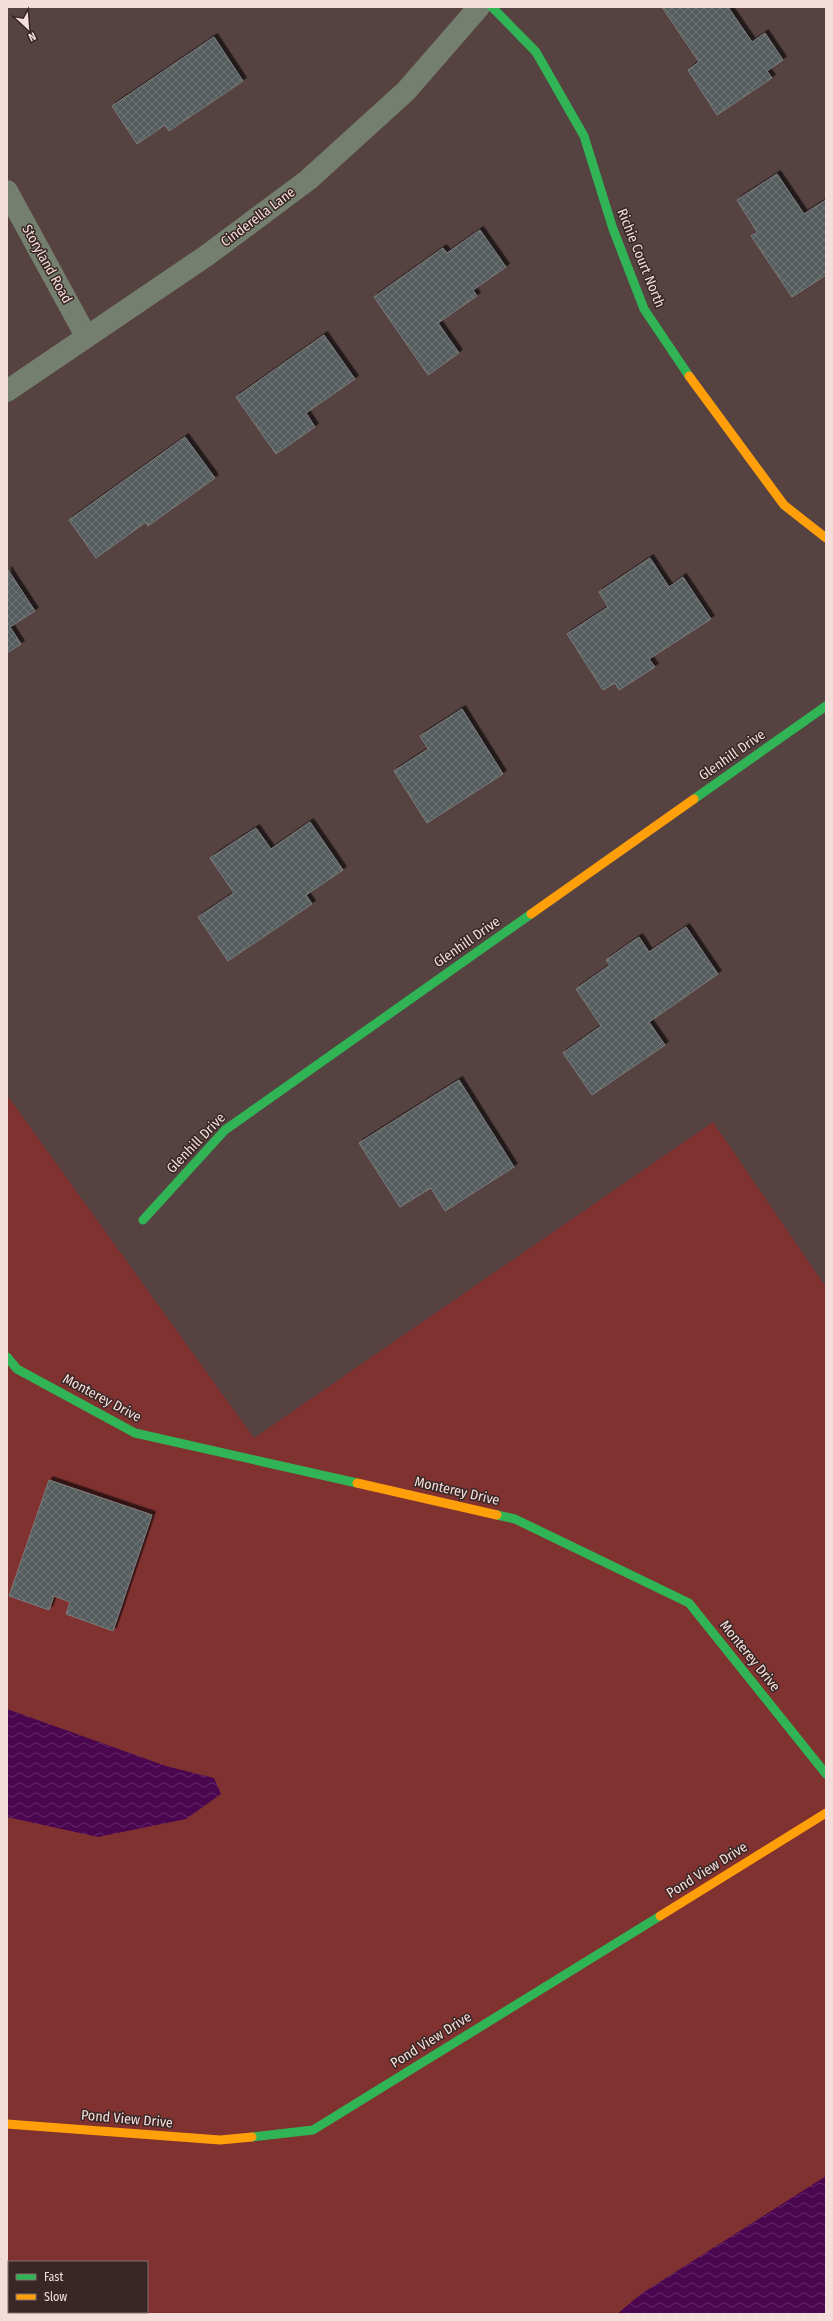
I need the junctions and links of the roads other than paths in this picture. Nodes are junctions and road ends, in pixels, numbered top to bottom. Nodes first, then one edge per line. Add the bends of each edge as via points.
1 (479, 7) edge
2 (492, 7) edge
3 (7, 191) edge
4 (86, 336) junction
5 (7, 391) edge
6 (826, 538) edge
7 (826, 706) edge
8 (143, 1220) dead end
9 (7, 1358) edge
10 (826, 1774) edge
11 (826, 1813) edge
12 (7, 2124) edge

1 - 4 street, Cinderella Lane via 406,92 308,180 206,256
2 - 6 street, Richie Court North via 536,52 584,136 612,229 644,309 704,398 784,505
3 - 4 street, Storyland Road
4 - 5 street, Cinderella Lane
7 - 8 street, Glenhill Drive via 225,1130
9 - 10 street, Monterey Drive via 17,1369 135,1433 515,1519 690,1603
11 - 12 street, Pond View Drive via 313,2130 220,2140

